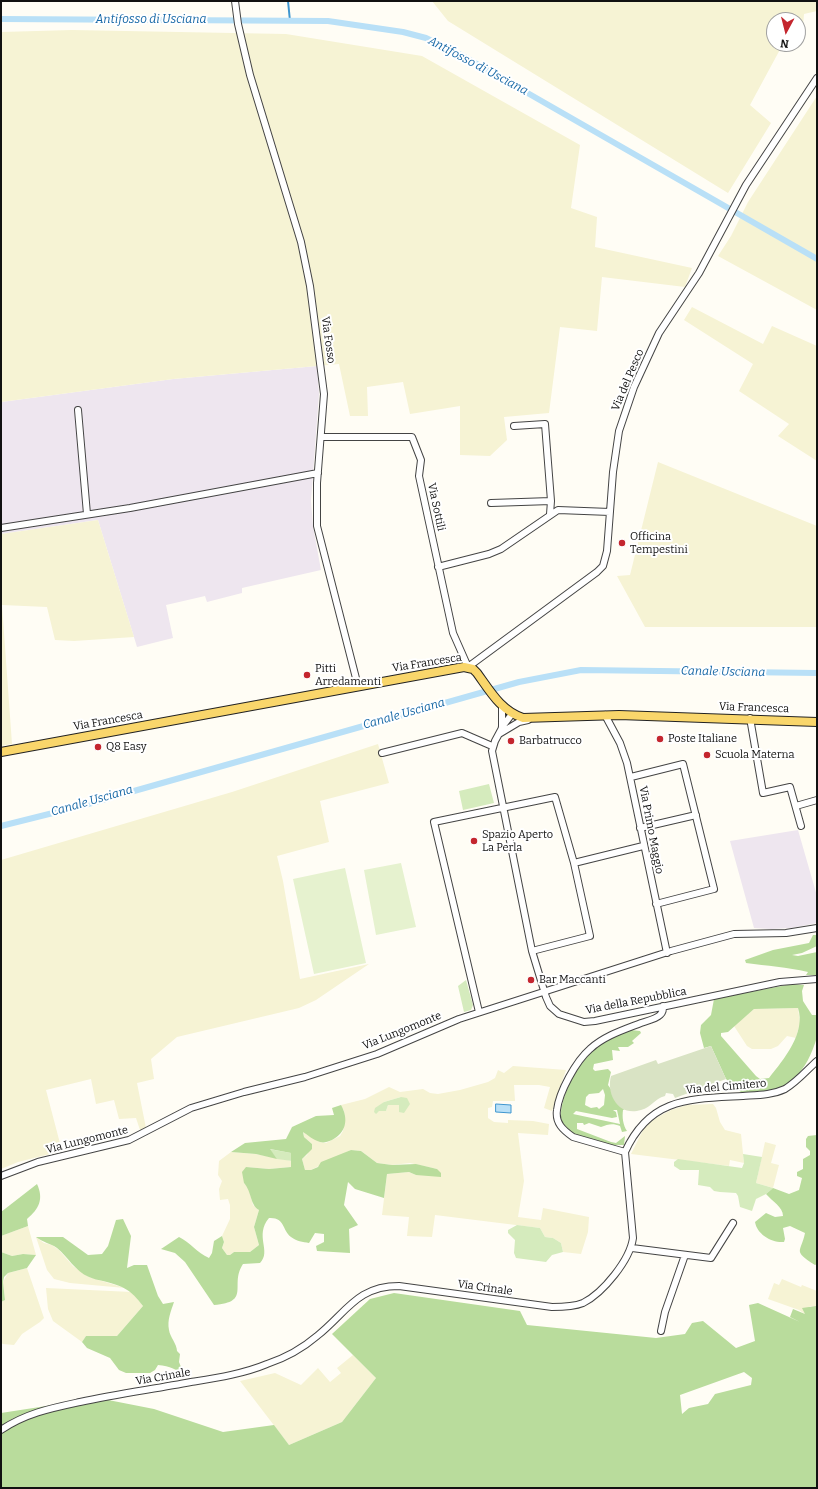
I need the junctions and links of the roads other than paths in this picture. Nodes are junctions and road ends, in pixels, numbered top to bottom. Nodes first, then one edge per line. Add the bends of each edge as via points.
1 (235, 1) edge
2 (817, 78) edge
3 (78, 410) dead end
4 (514, 426) dead end
5 (322, 436) junction
6 (318, 473) junction
7 (551, 501) junction
8 (491, 503) dead end
9 (610, 512) junction
10 (87, 514) junction
11 (550, 514) junction
12 (1, 528) edge
13 (438, 567) junction
14 (468, 667) junction
15 (358, 686) junction
16 (502, 707) junction
17 (512, 714) junction
18 (605, 715) junction
19 (750, 718) junction
20 (532, 719) junction
21 (817, 722) edge
22 (503, 730) junction
23 (492, 746) junction
24 (1, 752) edge
25 (382, 753) dead end
26 (631, 777) junction
27 (817, 800) edge
28 (796, 806) junction
29 (503, 808) junction
30 (696, 815) junction
31 (801, 826) dead end
32 (640, 828) junction
33 (643, 846) junction
34 (574, 862) junction
35 (656, 904) junction
36 (817, 928) edge
37 (532, 952) junction
38 (669, 952) junction
39 (794, 979) junction
40 (817, 979) edge
41 (817, 983) edge
42 (544, 992) junction
43 (663, 1006) junction
44 (480, 1012) junction
45 (817, 1061) edge
46 (625, 1152) junction
47 (1, 1176) edge
48 (733, 1223) dead end
49 (632, 1248) junction
50 (685, 1255) junction
51 (662, 1331) dead end
52 (1, 1430) edge

1 - 5 street, Via Fosso via 245,54 301,242 310,286 324,394
2 - 9 street, Via del Pesco via 746,185 699,273 659,333 634,387 619,431
3 - 10 street
4 - 7 street via 546,424
5 - 6 street, Via Fosso
5 - 13 street, Via Sottili via 412,437 421,460 419,476
6 - 10 street
6 - 15 street, Via Fosso via 317,526
7 - 8 street
7 - 11 street
9 - 11 street via 558,510
9 - 14 street, Via del Pesco via 603,566
10 - 12 street
11 - 13 street via 501,549
13 - 14 street, Via Sottili via 453,633
14 - 15 main road, Via Francesca
14 - 16 main road, Via Francesca via 477,673
15 - 24 main road, Via Francesca
16 - 17 main road, Via Francesca
16 - 22 street
17 - 20 main road, Via Francesca
17 - 22 street
18 - 19 main road, Via Francesca
18 - 20 main road, Via Francesca
18 - 26 street, Via Primo Maggio via 624,753
19 - 21 main road, Via Francesca
19 - 28 street via 763,793 790,787
20 - 22 street
22 - 23 street
23 - 25 street via 462,733
23 - 29 street, Via della Repubblica
26 - 30 street via 683,764
26 - 32 street, Via Primo Maggio
27 - 28 street
28 - 31 street
29 - 34 street via 555,797
29 - 37 street, Via della Repubblica
29 - 44 street via 434,822
30 - 32 street
30 - 35 street via 714,889
32 - 33 street, Via Primo Maggio
33 - 34 street
33 - 35 street, Via Primo Maggio
34 - 37 street via 590,936
35 - 38 street, Via Primo Maggio
36 - 38 street, Via Lungomonte via 780,933 734,934
37 - 42 street, Via della Repubblica
38 - 42 street, Via Lungomonte
39 - 40 street, Via della Repubblica
39 - 41 street, Via della Repubblica
39 - 43 street, Via della Repubblica
42 - 43 street, Via della Repubblica via 555,1012 584,1022
42 - 44 street, Via Lungomonte
43 - 46 street via 663,1011 658,1017 613,1035 590,1049 575,1067 558,1104 558,1124 566,1133
44 - 47 street, Via Lungomonte via 377,1054 305,1077 191,1108 129,1140 38,1162
45 - 46 street, Via del Cimitero via 792,1084 774,1093 685,1101 665,1107 638,1127
46 - 49 street
48 - 50 street via 711,1258
49 - 50 street
49 - 52 street, Via Crinale via 623,1263 597,1293 574,1306 552,1307 399,1286 378,1287 354,1302 311,1341 291,1354 266,1365 227,1375 41,1410 14,1421
50 - 51 street via 665,1312

